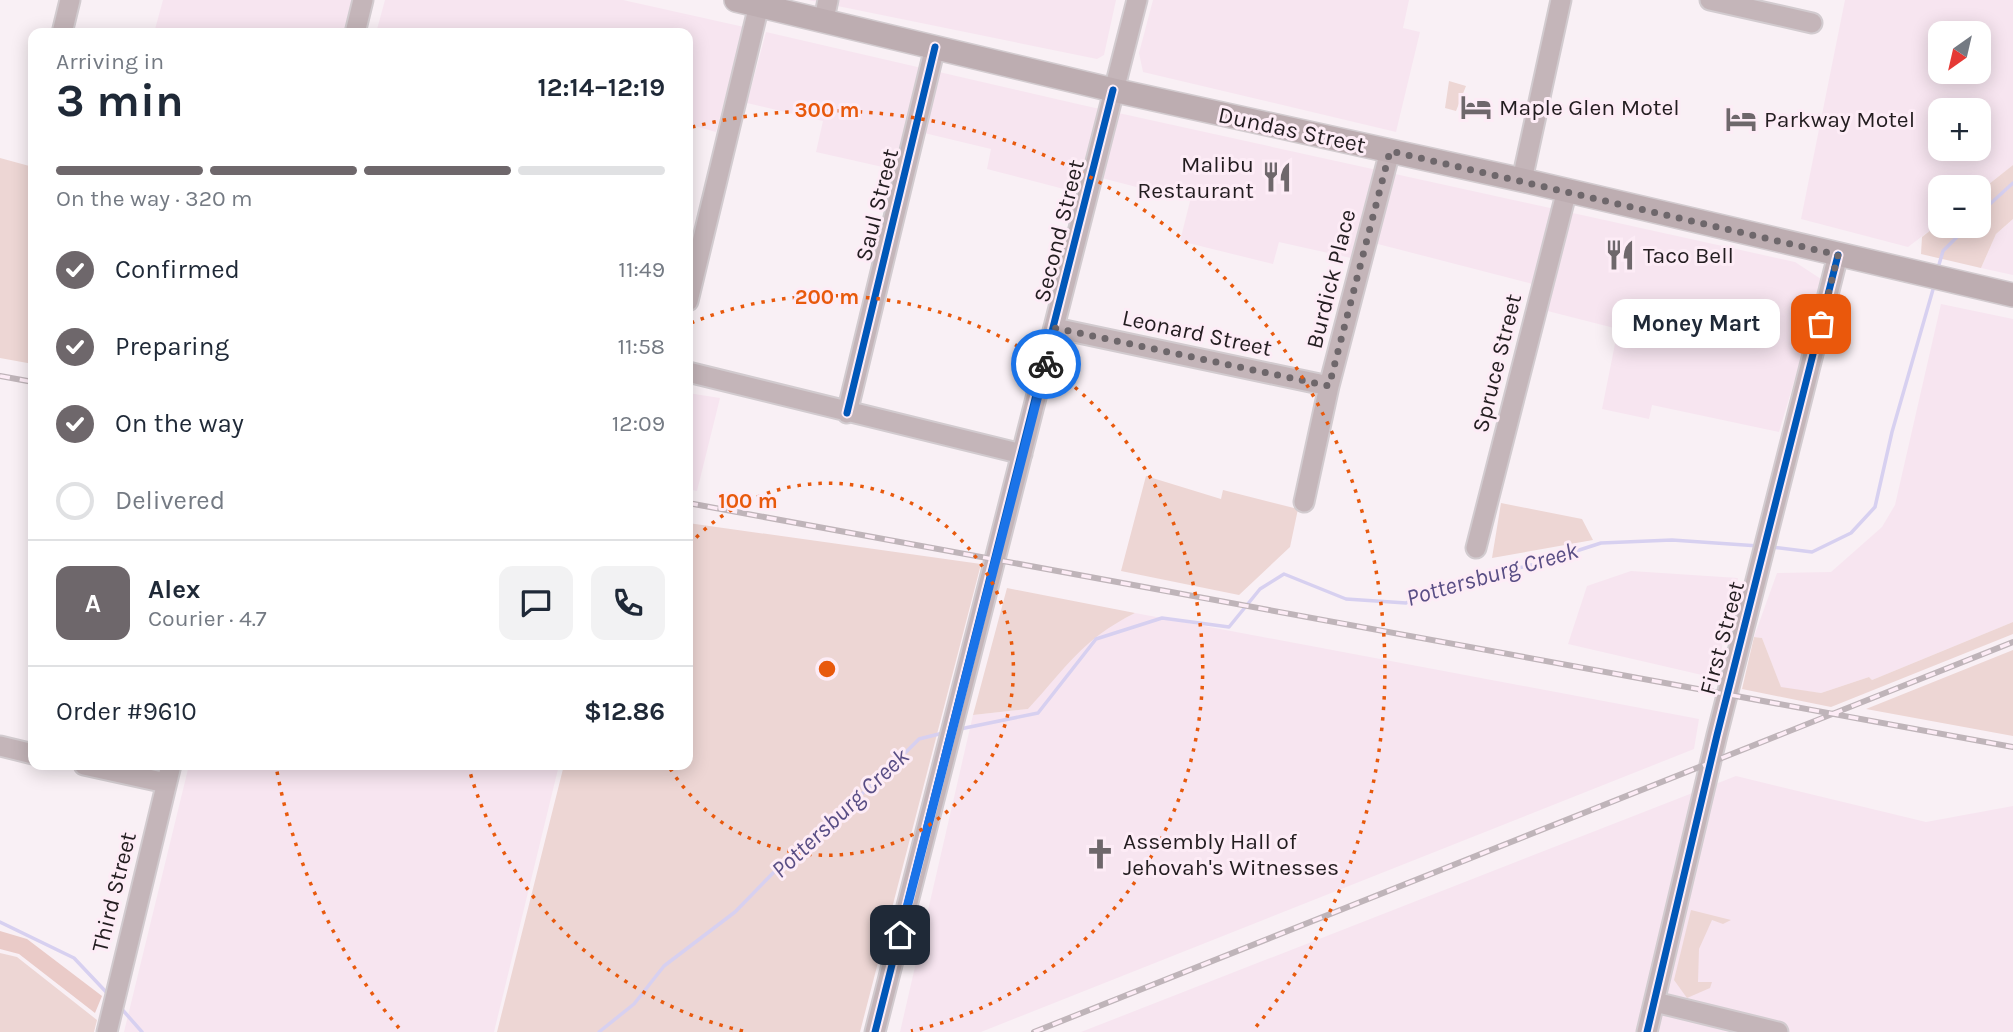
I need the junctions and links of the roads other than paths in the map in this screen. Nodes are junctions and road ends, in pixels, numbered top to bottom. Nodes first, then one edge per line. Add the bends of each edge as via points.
1 (71, 0) edge
2 (363, 0) edge
3 (736, 0) edge
4 (1137, 0) edge
5 (1562, 0) edge
6 (1710, 0) edge
7 (759, 5) junction
8 (826, 10) edge
9 (1812, 23) dead end
10 (63, 28) edge
11 (356, 28) edge
12 (934, 47) junction
13 (1113, 90) junction
14 (1390, 151) junction
15 (1522, 180) junction
16 (1567, 190) junction
17 (1838, 255) junction
18 (693, 280) edge
19 (2013, 295) edge
20 (1055, 328) junction
21 (693, 373) edge
22 (1329, 386) junction
23 (846, 412) junction
24 (1022, 454) junction
25 (1304, 502) dead end
26 (1476, 548) dead end
27 (0, 746) edge
28 (28, 753) edge
29 (131, 770) edge
30 (169, 774) edge
31 (1655, 1002) junction
32 (109, 1025) edge
33 (876, 1032) edge
34 (1647, 1032) edge
35 (1778, 1032) edge

1 - 10 street
2 - 11 street
3 - 7 main road, Dundas Street
4 - 13 street, Second Street
5 - 15 street
6 - 9 street
7 - 8 main road, Dundas Street
7 - 18 street
8 - 12 main road, Dundas Street
12 - 13 main road, Dundas Street
12 - 23 street, Saul Street
13 - 14 main road, Dundas Street
13 - 20 street, Second Street
14 - 15 main road, Dundas Street
14 - 22 street, Burdick Place
15 - 16 main road, Dundas Street
16 - 17 main road, Dundas Street
16 - 26 street, Spruce Street
17 - 19 main road, Dundas Street
17 - 31 street, First Street via 1717,734
20 - 22 street, Leonard Street
20 - 24 street, Second Street
21 - 23 street
22 - 25 street, Burdick Place
23 - 24 street
24 - 33 street, Second Street
27 - 28 street
29 - 30 street
30 - 32 street, Third Street
31 - 34 street, First Street
31 - 35 street

